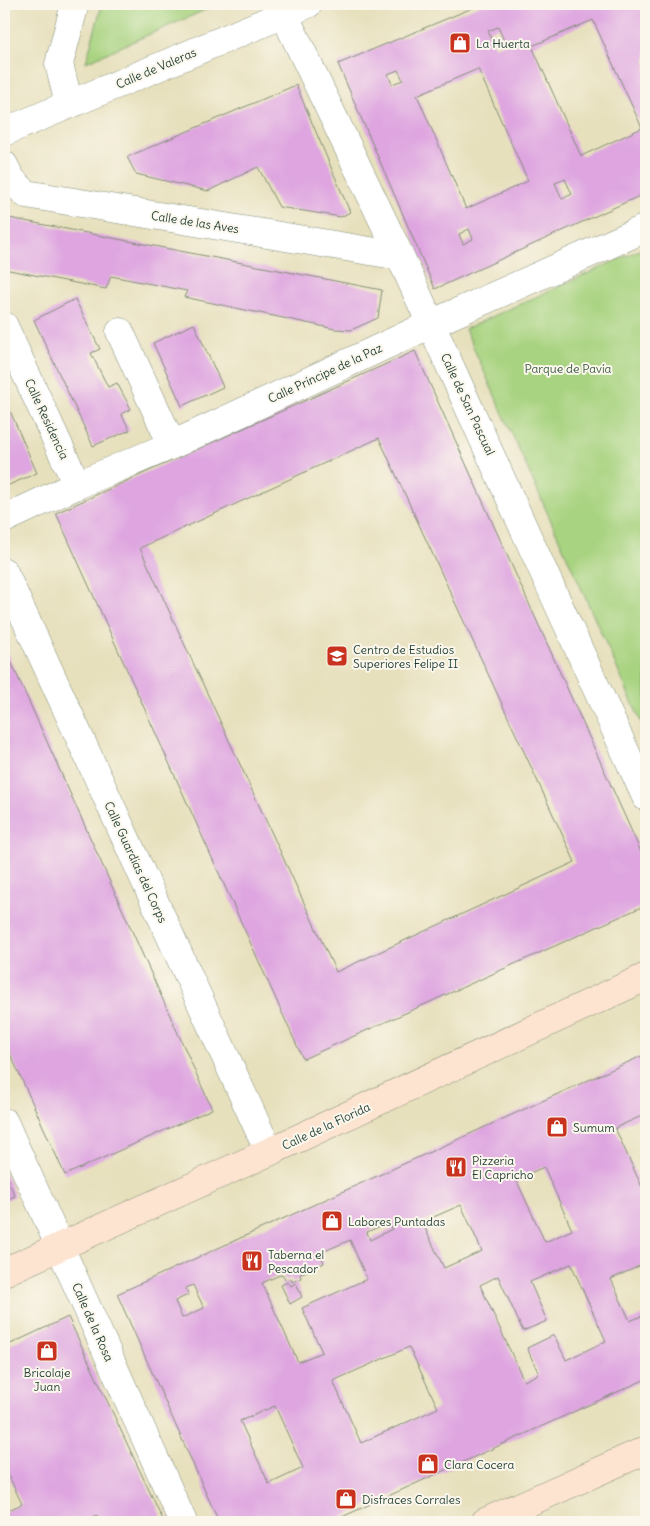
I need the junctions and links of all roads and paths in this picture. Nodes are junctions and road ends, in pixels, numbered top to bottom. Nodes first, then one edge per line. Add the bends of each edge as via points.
1 (75, 4) edge
2 (296, 9) edge
3 (69, 104) junction
4 (4, 132) edge
5 (4, 165) edge
6 (646, 228) edge
7 (400, 256) junction
8 (431, 324) junction
9 (4, 326) edge
10 (120, 332) dead end
11 (172, 445) junction
12 (77, 485) junction
13 (4, 519) edge
14 (4, 572) edge
15 (646, 797) edge
16 (646, 977) edge
17 (4, 1122) edge
18 (269, 1152) junction
19 (60, 1246) junction
20 (4, 1272) edge
21 (646, 1450) edge
22 (491, 1521) edge
23 (183, 1522) edge

1 - 3 street via 59,64
2 - 3 street, Calle de Valeras
2 - 7 street, Calle de San Pascual
3 - 4 street, Calle de Valeras
5 - 7 street, Calle de las Aves via 11,179 26,194
6 - 8 street, Calle Príncipe de la Paz
7 - 8 street, Calle de San Pascual
8 - 11 street, Calle Príncipe de la Paz
8 - 15 street, Calle de San Pascual
9 - 12 street, Calle Residencia
10 - 11 street
11 - 12 street, Calle Príncipe de la Paz
12 - 13 street, Calle Príncipe de la Paz
14 - 18 street, Calle Guardias del Corps
16 - 18 main road, Calle de la Florida
17 - 19 street, Calle de la Rosa
18 - 19 main road, Calle de la Florida
19 - 20 main road, Calle de la Florida
19 - 23 street, Calle de la Rosa
21 - 22 main road

